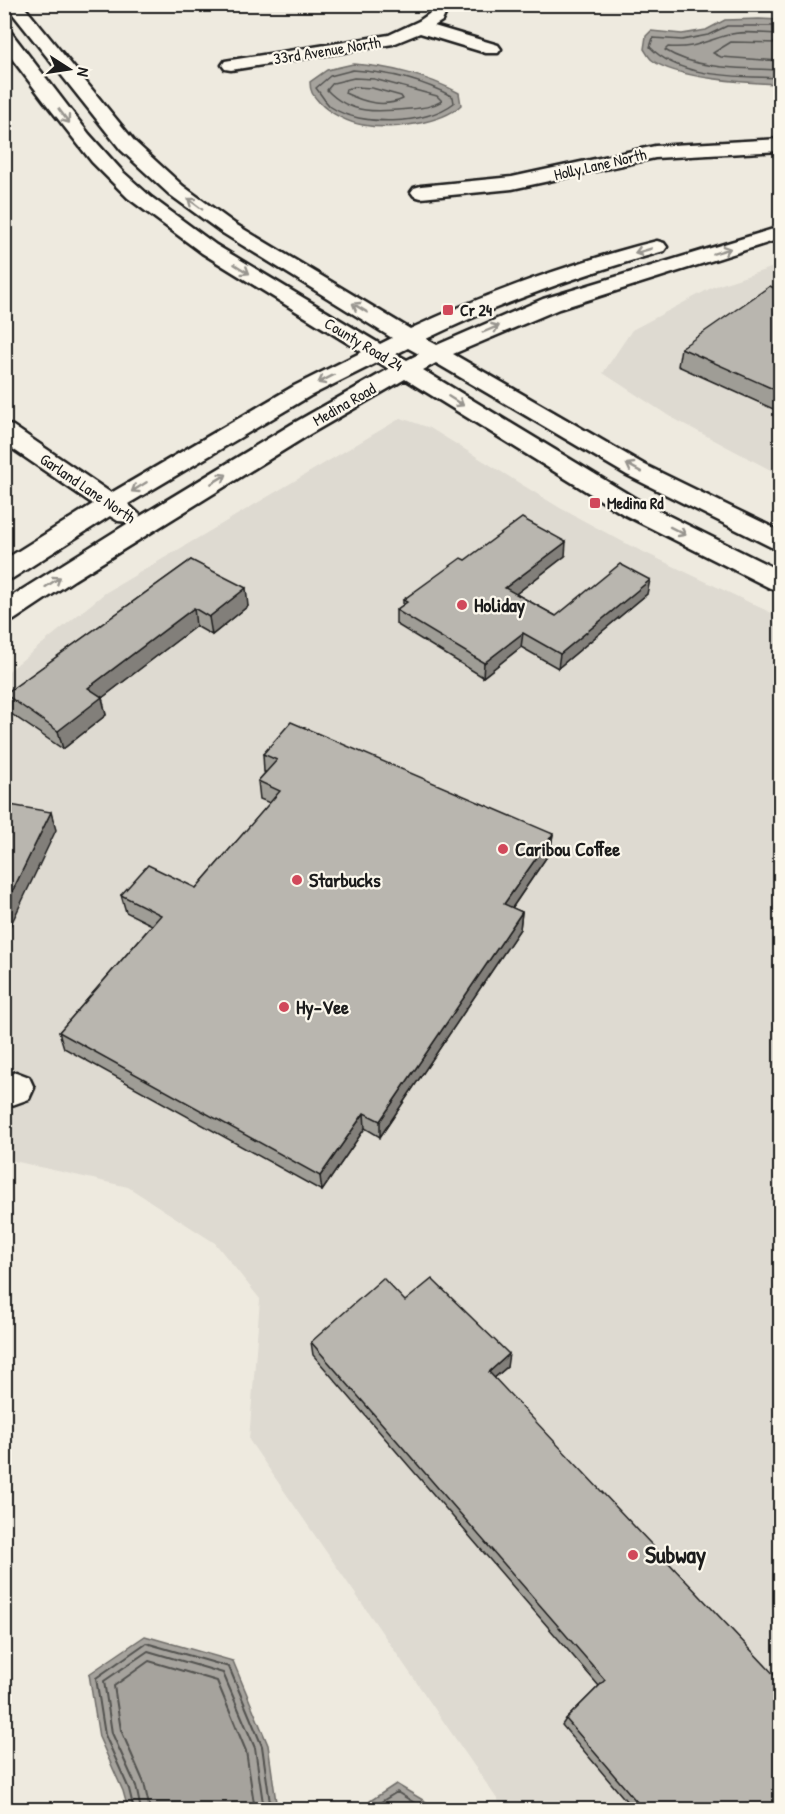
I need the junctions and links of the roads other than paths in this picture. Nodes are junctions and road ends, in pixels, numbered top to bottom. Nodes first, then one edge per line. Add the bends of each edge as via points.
1 (11, 4) edge
2 (442, 4) edge
3 (4, 6) edge
4 (421, 28) junction
5 (4, 34) edge
6 (492, 49) dead end
7 (231, 65) dead end
8 (780, 145) edge
9 (421, 192) dead end
10 (777, 220) edge
11 (681, 240) dead end
12 (410, 339) junction
13 (438, 353) junction
14 (379, 354) junction
15 (406, 370) junction
16 (4, 431) edge
17 (110, 504) junction
18 (143, 525) junction
19 (780, 541) edge
20 (4, 572) edge
21 (780, 582) edge
22 (4, 614) edge

1 - 3 street
12 -> 1 street, County Road 24 via 228,228 176,190 128,146
2 - 4 street, 33rd Avenue North via 435,17
4 - 6 street
4 - 7 street, 33rd Avenue North via 373,43
5 -> 14 street, County Road 24 via 67,121 135,194 209,249
8 - 9 street, Holly Lane North via 655,152 512,183
13 -> 10 street, Medina Road via 551,304
11 -> 12 street, Medina Road via 604,262 458,315
12 - 13 street, County Road 24
12 - 14 street, Medina Road
13 - 15 street, Medina Road
19 -> 13 street, County Road 24 via 636,470
14 - 15 street, County Road 24
14 -> 17 street, Medina Road via 302,392
18 -> 15 street, Medina Road
15 -> 21 street, County Road 24 via 632,508
16 - 17 street, Garland Lane North
17 - 18 street, Garland Lane North
17 - 20 street, Medina Road
22 -> 18 street, Medina Road

